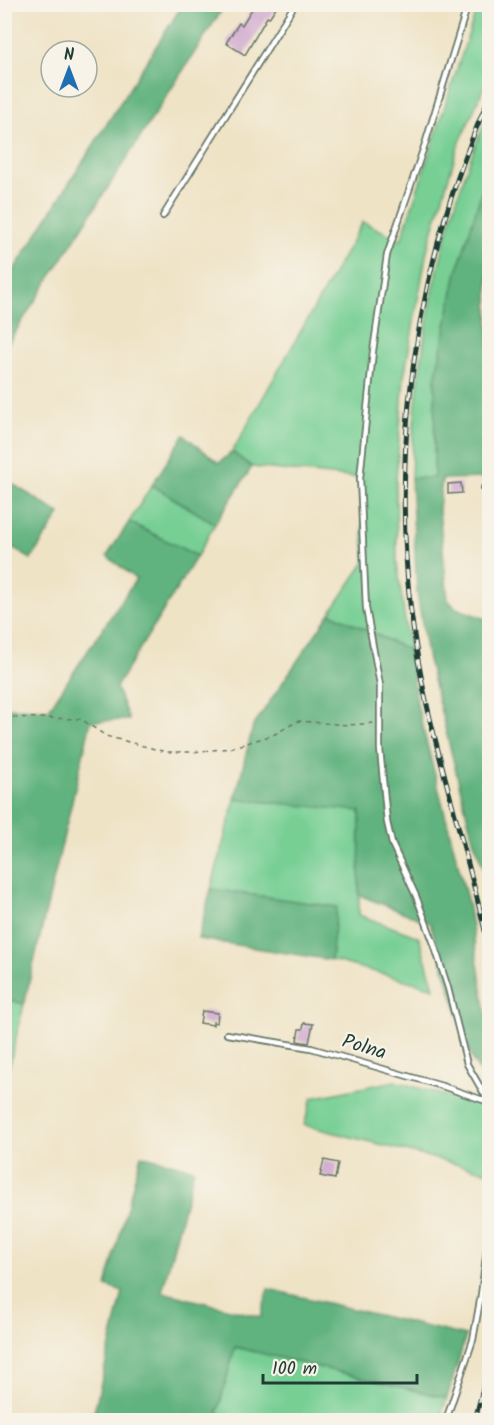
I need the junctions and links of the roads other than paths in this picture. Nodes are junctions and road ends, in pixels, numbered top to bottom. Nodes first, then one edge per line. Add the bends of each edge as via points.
1 (295, 4) edge
2 (468, 4) edge
3 (163, 216) dead end
4 (227, 1034) dead end
5 (489, 1103) edge
6 (489, 1226) edge
7 (446, 1420) edge

1 - 3 lane
2 - 5 lane via 387,255 360,478 366,608 381,685 380,749 392,844 434,941 467,1064
4 - 5 lane, Polna via 312,1048
6 - 7 lane via 473,1340

